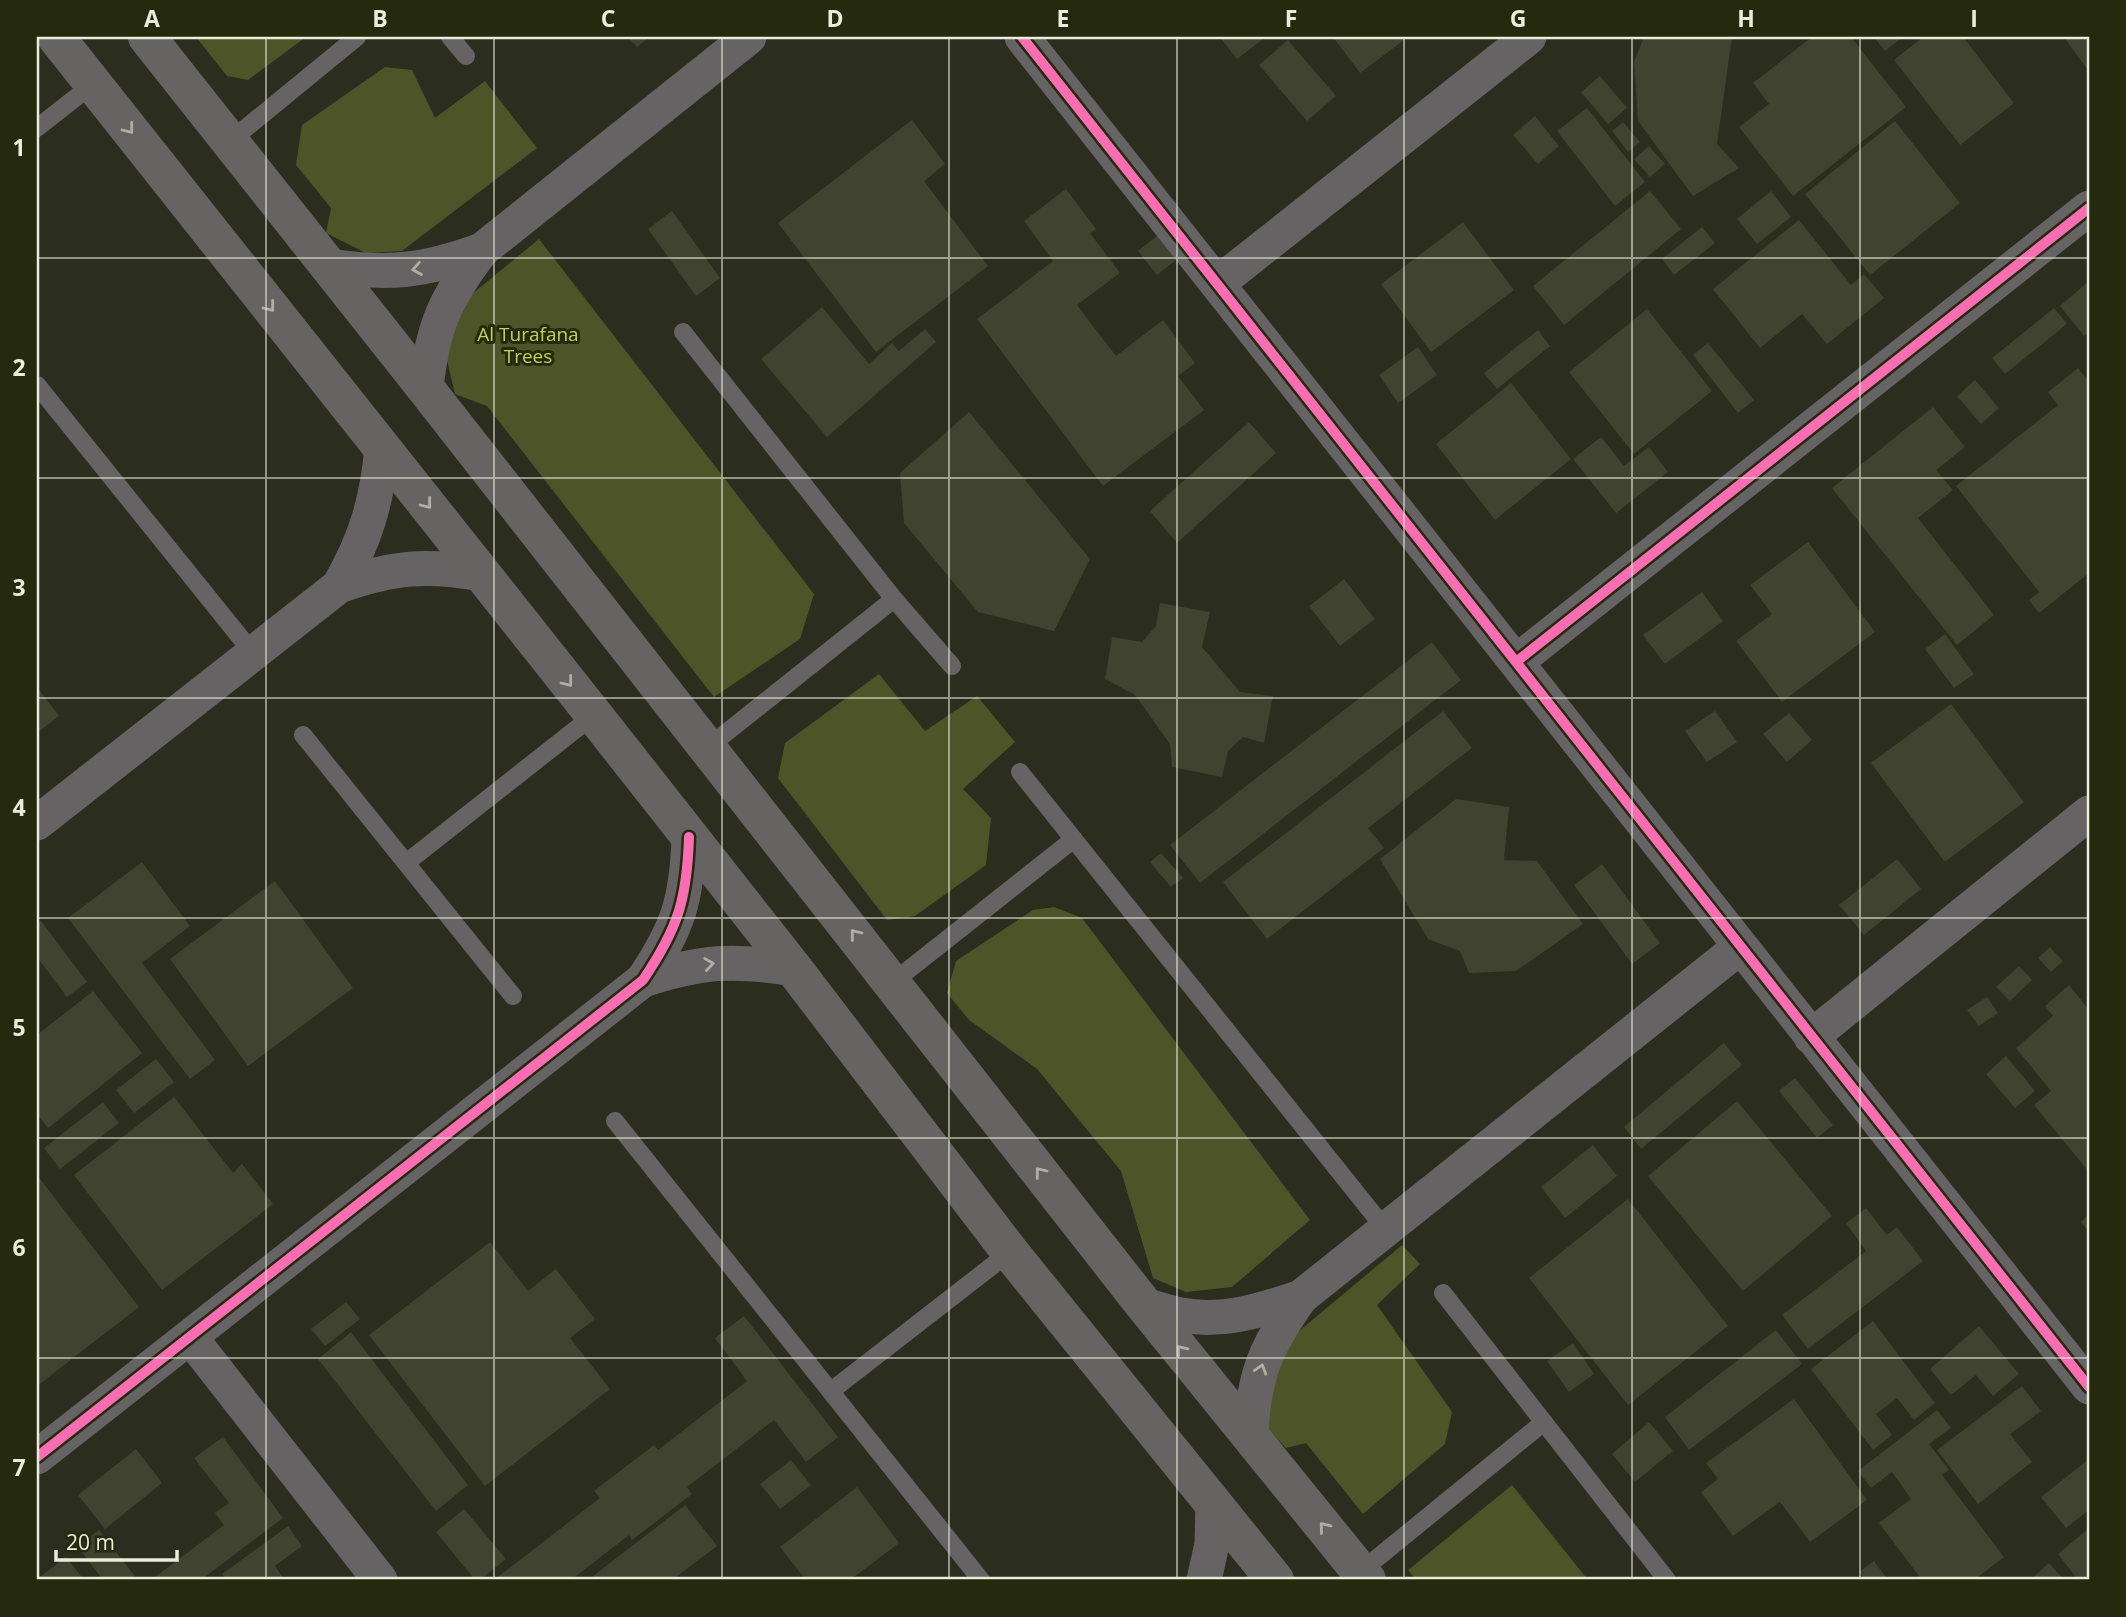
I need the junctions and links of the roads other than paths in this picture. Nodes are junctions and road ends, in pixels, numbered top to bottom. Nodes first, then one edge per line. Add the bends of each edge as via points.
1 (56, 37) edge
2 (147, 37) edge
3 (357, 37) edge
4 (450, 37) edge
5 (749, 37) edge
6 (1022, 37) edge
7 (1530, 37) edge
8 (466, 56) dead end
9 (93, 83) junction
10 (37, 128) edge
11 (230, 141) junction
12 (2089, 208) edge
13 (482, 250) junction
14 (329, 266) junction
15 (1217, 284) junction
16 (683, 332) dead end
17 (37, 385) edge
18 (426, 389) junction
19 (382, 448) junction
20 (482, 574) junction
21 (339, 586) junction
22 (894, 599) junction
23 (253, 653) junction
24 (1516, 662) junction
25 (952, 666) dead end
26 (594, 715) junction
27 (303, 735) dead end
28 (708, 748) junction
29 (1020, 772) dead end
30 (2089, 813) edge
31 (37, 823) edge
32 (689, 837) junction
33 (1074, 839) junction
34 (406, 863) junction
35 (1740, 947) junction
36 (793, 969) junction
37 (643, 980) junction
38 (893, 982) junction
39 (513, 996) dead end
40 (1811, 1037) junction
41 (615, 1121) dead end
42 (1387, 1230) junction
43 (1010, 1252) junction
44 (1443, 1293) dead end
45 (1301, 1297) junction
46 (1144, 1305) junction
47 (190, 1337) junction
48 (2089, 1387) edge
49 (831, 1391) junction
50 (1544, 1422) junction
51 (1251, 1436) junction
52 (37, 1457) edge
53 (1213, 1503) junction
54 (1364, 1576) edge
55 (380, 1580) edge
56 (981, 1580) edge
57 (1204, 1580) edge
58 (1275, 1580) edge
59 (1667, 1580) edge

1 - 9 main road
2 - 11 main road
3 - 11 lane
4 - 8 lane
5 - 13 street
6 - 15 street
7 - 15 street
9 - 10 lane
9 -> 19 main road
11 - 14 main road
12 - 24 street
13 -> 14 street via 445,264 406,271 367,272
13 - 18 street via 441,314 430,351
14 - 18 main road
15 - 24 street
16 - 22 lane
17 - 23 lane
18 - 28 main road
19 -> 20 main road
19 - 21 street via 370,520
20 - 21 street via 410,568
20 -> 26 main road
21 - 23 street
22 - 25 lane
22 - 28 lane
23 - 31 street
24 - 35 street
26 - 32 main road
26 - 34 lane
27 - 34 lane
38 -> 28 main road
29 - 33 lane
30 - 40 street
32 - 36 main road
32 - 37 street via 680,913
33 - 38 lane
33 - 42 lane
34 - 39 lane
35 - 40 street
35 - 42 street
37 -> 36 street via 718,962
36 - 43 main road
37 - 47 street
46 -> 38 main road
40 - 48 street
41 - 49 lane
42 - 45 street
43 - 49 lane
43 - 53 main road
44 - 50 lane
45 - 46 street via 1223,1317 1182,1316
51 -> 45 street via 1262,1363
51 -> 46 main road
47 - 52 street
47 - 55 street
49 - 56 lane
50 - 54 lane
50 - 59 lane
54 -> 51 main road
53 - 57 street via 1212,1544
53 - 58 main road

